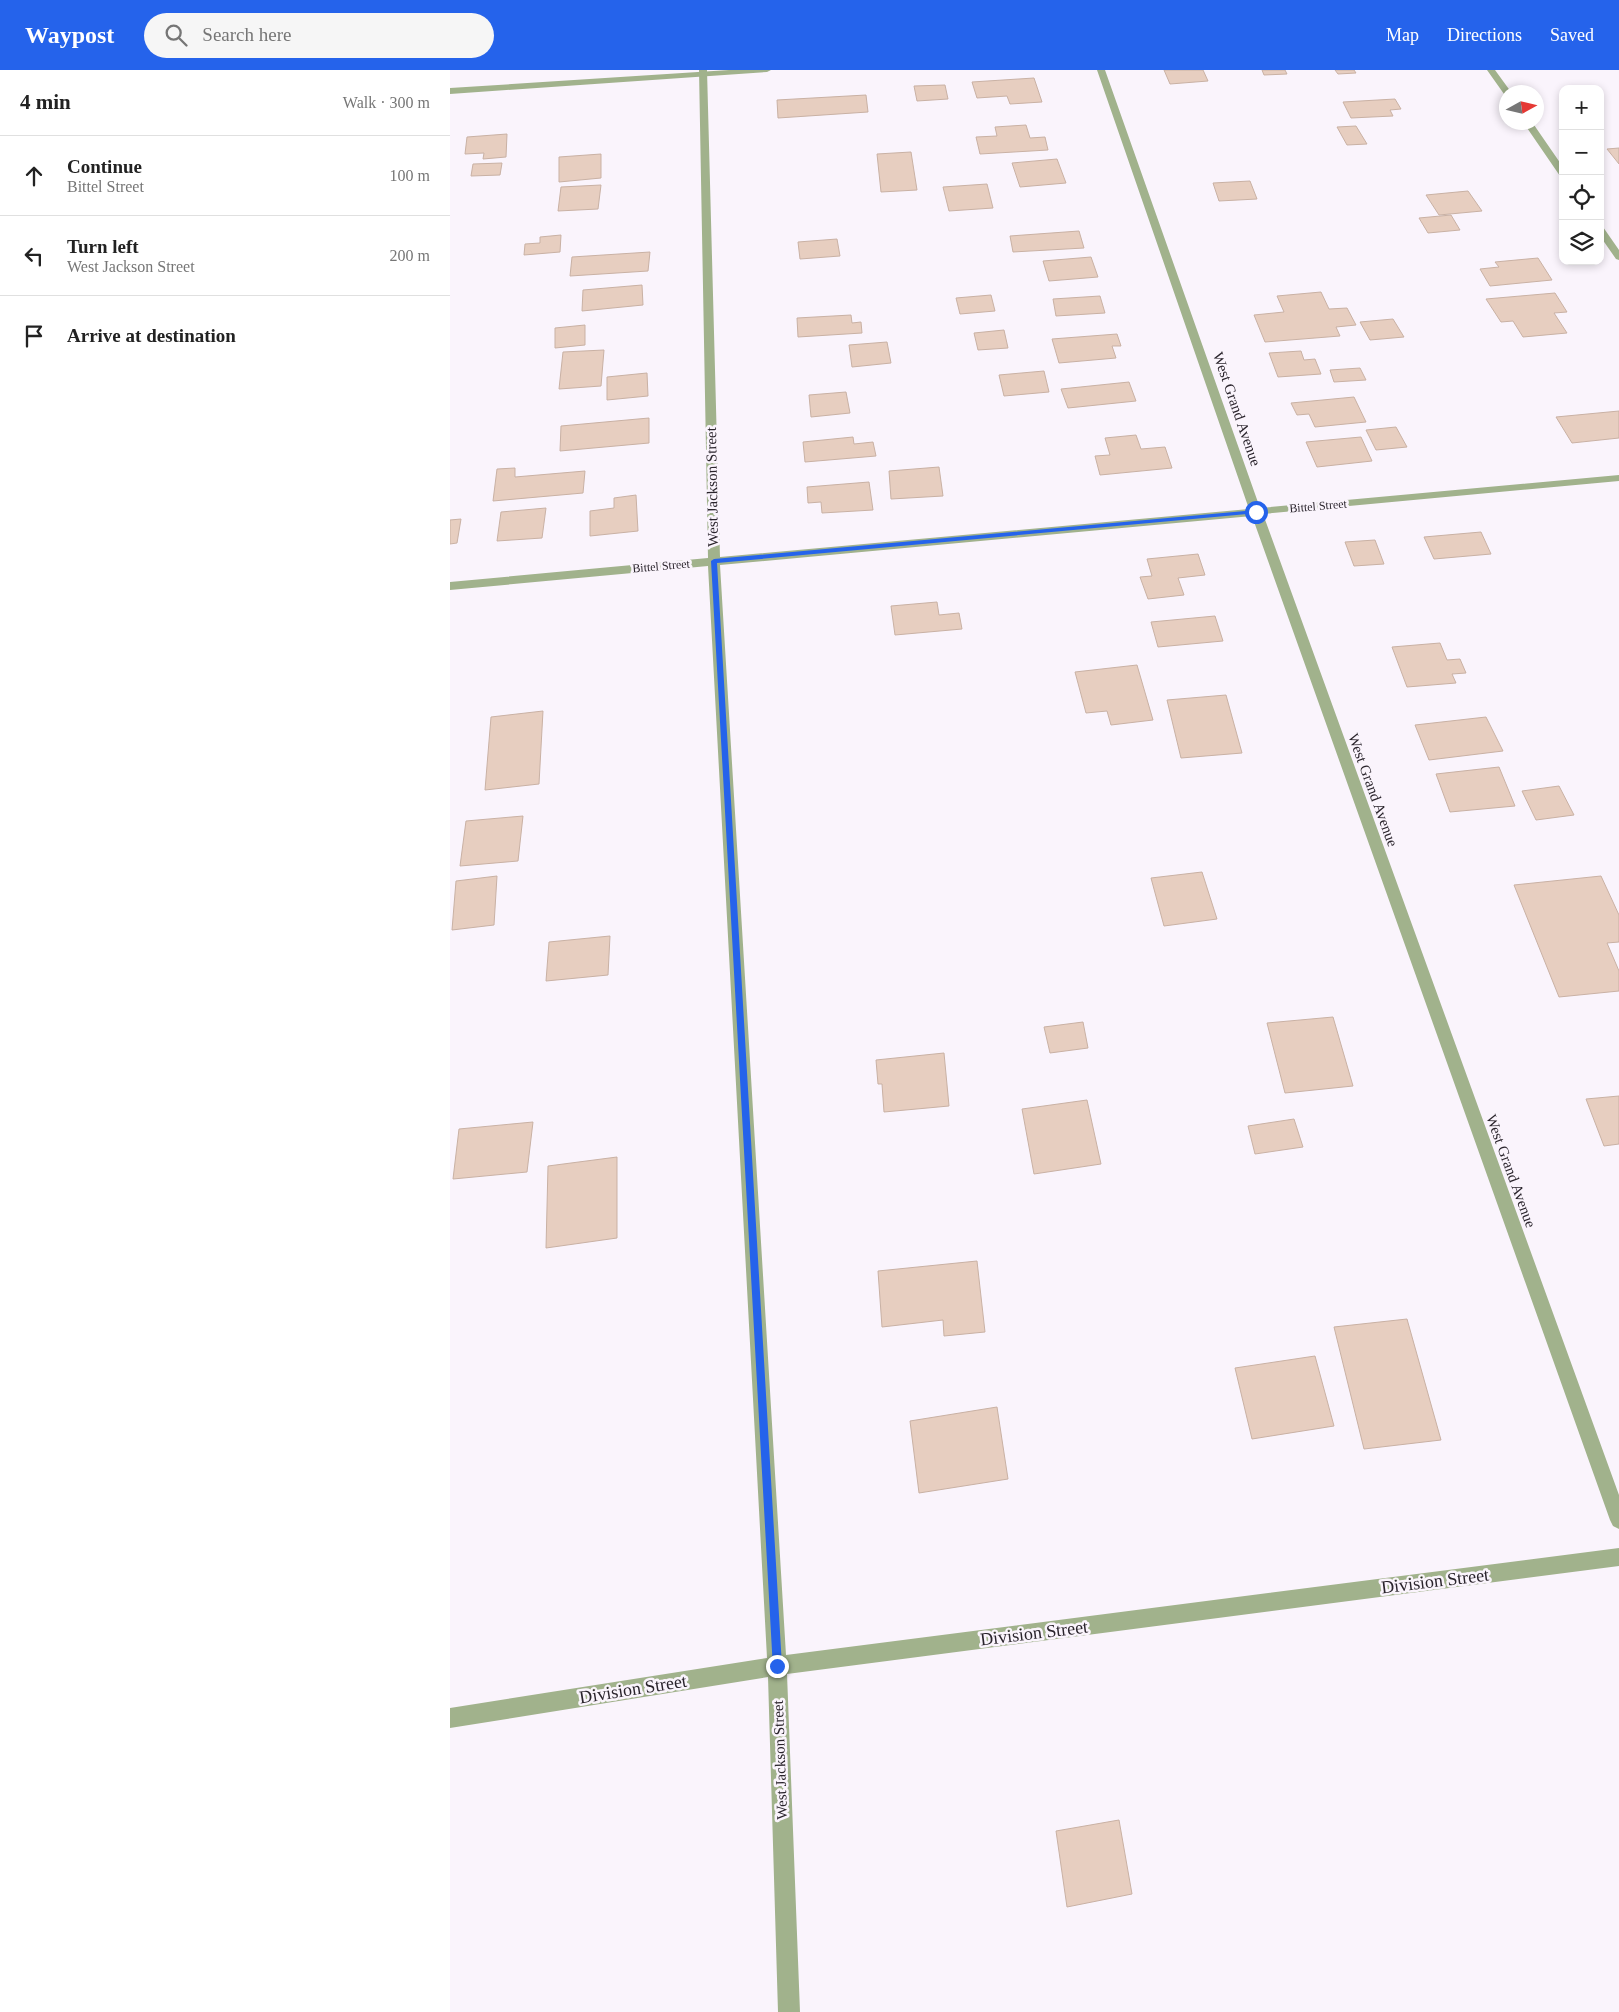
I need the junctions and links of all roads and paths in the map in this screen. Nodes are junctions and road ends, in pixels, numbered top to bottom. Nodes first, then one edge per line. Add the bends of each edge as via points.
1 (767, 70) edge
2 (1101, 70) edge
3 (1491, 70) edge
4 (703, 72) edge
5 (1502, 85) edge
6 (450, 90) edge
7 (1533, 130) edge
8 (1559, 168) edge
9 (1604, 235) edge
10 (1619, 256) edge
11 (1619, 478) edge
12 (1256, 512) junction
13 (714, 561) junction
14 (450, 586) edge
15 (1619, 1520) edge
16 (1619, 1557) edge
17 (777, 1666) junction
18 (450, 1718) edge
19 (789, 2012) edge

1 - 4 street
2 - 12 street, West Grand Avenue
3 - 5 street
4 - 6 street
4 - 13 street, West Jackson Street
7 - 8 street
9 - 10 street
11 - 12 street, Bittel Street
12 - 13 street, Bittel Street
12 - 15 street, West Grand Avenue
13 - 14 street, Bittel Street
13 - 17 street, West Jackson Street
16 - 17 street, Division Street
17 - 18 street, Division Street
17 - 19 street, West Jackson Street

